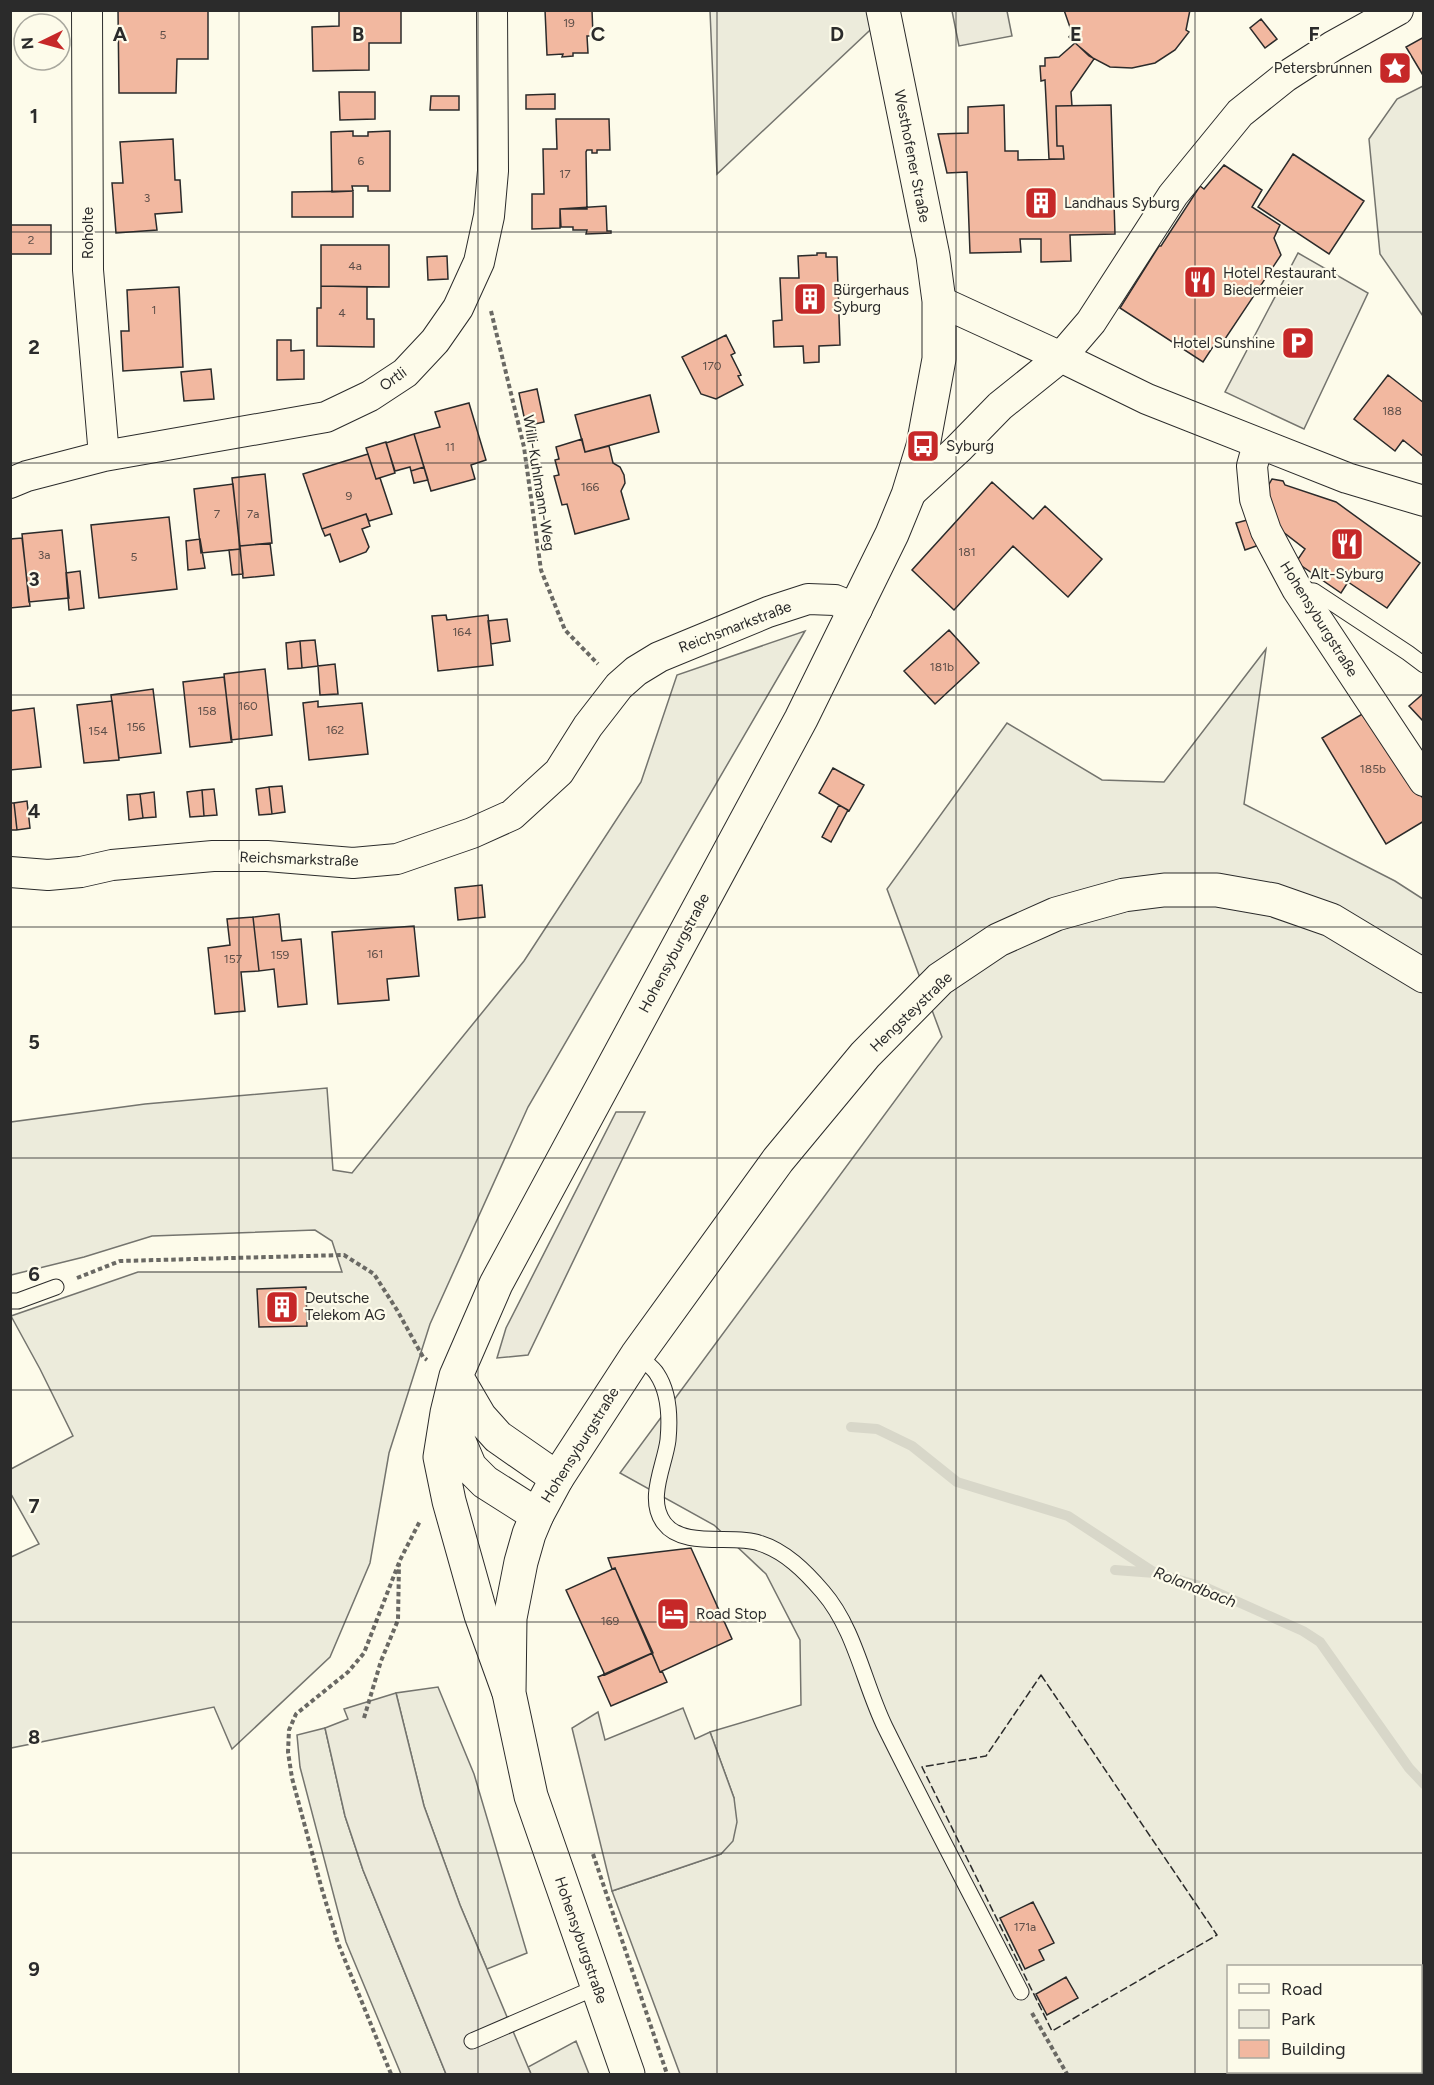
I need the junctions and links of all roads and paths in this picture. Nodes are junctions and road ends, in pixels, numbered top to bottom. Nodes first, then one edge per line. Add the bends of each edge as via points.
1 (87, 10) edge
2 (492, 10) edge
3 (883, 10) edge
4 (1398, 10) edge
5 (479, 262) junction
6 (939, 301) junction
7 (1061, 357) junction
8 (1258, 444) junction
9 (104, 456) junction
10 (10, 483) edge
11 (908, 495) junction
12 (1424, 501) edge
13 (1297, 590) junction
14 (857, 609) junction
15 (1424, 665) edge
16 (619, 686) junction
17 (1424, 781) edge
18 (10, 872) edge
19 (1424, 976) edge
20 (865, 1055) joint
21 (56, 1287) joint
22 (10, 1301) edge
23 (637, 1355) junction
24 (456, 1376) junction
25 (447, 1413) junction
26 (557, 1478) junction
27 (423, 1515) dead end
28 (537, 1515) junction
29 (400, 1560) junction
30 (509, 1693) junction
31 (364, 1718) dead end
32 (593, 1854) dead end
33 (597, 1987) junction
34 (1022, 1992) joint
35 (472, 2041) dead end
36 (391, 2074) edge
37 (628, 2074) edge
38 (667, 2074) edge
39 (1067, 2074) edge

1 - 9 street, Roholte via 88,270
2 - 5 street, Ortli via 493,171
3 - 6 street, Westhofener Straße
4 - 7 street, Hohensyburgstraße via 1285,77 1240,114 1173,195 1091,322
5 - 9 street, Ortli via 458,308 435,340 405,373 370,396 326,417
5 - 16 path, Willi-Kuhlmann-Weg via 525,447 541,570 565,630
6 - 7 street
6 - 11 street, Hohensyburgstraße via 939,360 932,405
7 - 8 street via 1148,399
7 - 11 street, Hohensyburgstraße via 1000,406
8 - 12 street via 1347,478
8 - 13 street, Hohensyburgstraße via 1252,466 1255,499 1266,531
9 - 10 street, Ortli
11 - 14 street, Hohensyburgstraße
13 - 15 lane via 1314,591
13 - 17 street, Hohensyburgstraße
14 - 16 street, Reichsmarkstraße via 835,600 807,599 659,657
14 - 24 street, Hohensyburgstraße via 496,1284
16 - 18 street, Reichsmarkstraße via 560,772 512,815 397,859 353,863 213,856 111,864 48,875
19 - 20 street, Hengsteystraße via 1331,920 1274,900 1217,890 1164,890 1056,914 998,940 940,979
20 - 23 street, Hohensyburgstraße via 778,1160
21 - 22 lane
21 - 24 path via 120,1261 344,1255 374,1275 423,1358
23 - 26 street, Hohensyburgstraße
23 - 34 lane via 657,1372 665,1391 668,1441 658,1482 657,1511 664,1524 689,1536 758,1542 791,1558 824,1593 850,1636 884,1724
24 - 25 street, Hohensyburgstraße
24 - 26 street via 480,1417 498,1437
25 - 28 street via 470,1467 485,1482
25 - 30 street, Hohensyburgstraße via 440,1457 449,1501 481,1615
26 - 28 street, Hohensyburgstraße
27 - 29 path
28 - 30 street, Hohensyburgstraße via 521,1562 510,1618
29 - 31 path via 398,1620
29 - 36 path via 364,1653 348,1672 296,1714 289,1730 288,1752 338,1943
30 - 33 street, Hohensyburgstraße via 531,1796
32 - 38 path
33 - 35 lane
33 - 37 street, Hohensyburgstraße
34 - 39 path

